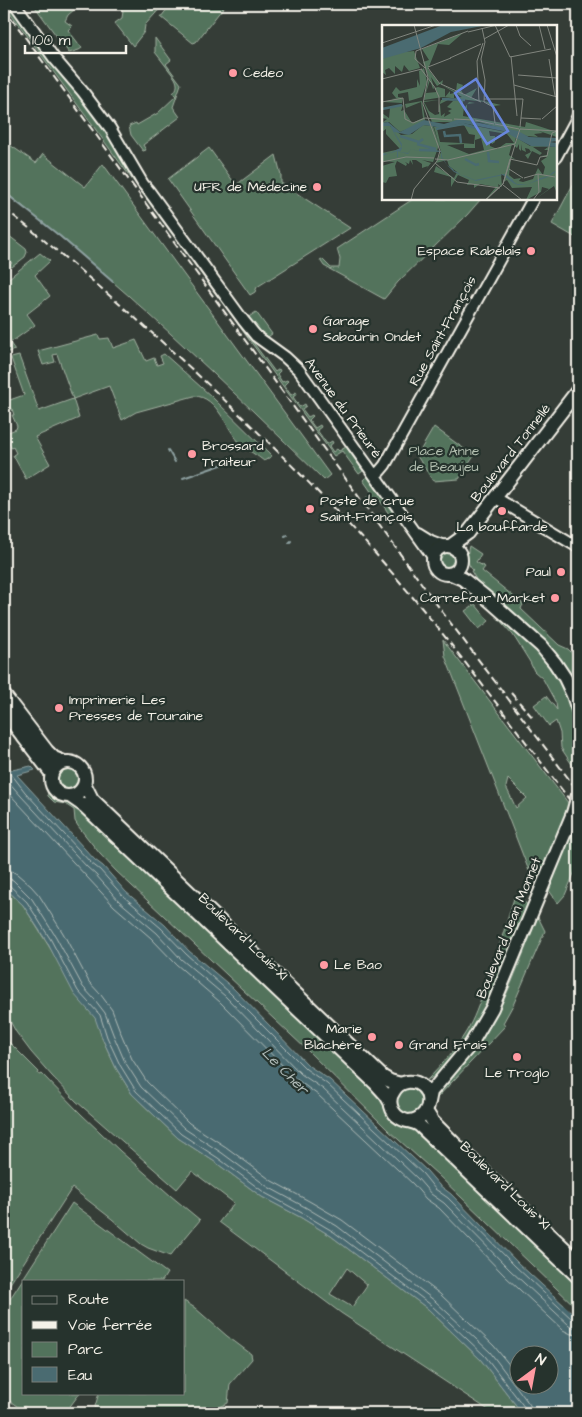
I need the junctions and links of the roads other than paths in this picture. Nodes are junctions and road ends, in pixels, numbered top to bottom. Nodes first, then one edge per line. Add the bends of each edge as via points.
1 (15, 4) edge
2 (19, 4) edge
3 (578, 116) edge
4 (557, 155) edge
5 (150, 191) junction
6 (531, 200) edge
7 (578, 390) edge
8 (375, 475) junction
9 (496, 498) junction
10 (415, 531) junction
11 (468, 533) junction
12 (447, 546) junction
13 (578, 547) edge
14 (433, 557) junction
15 (461, 558) junction
16 (451, 574) junction
17 (490, 600) junction
18 (4, 695) edge
19 (578, 710) edge
20 (4, 712) edge
21 (64, 762) junction
22 (52, 774) junction
23 (85, 784) junction
24 (578, 796) edge
25 (71, 797) junction
26 (454, 1066) junction
27 (402, 1084) junction
28 (418, 1084) junction
29 (390, 1102) junction
30 (428, 1106) junction
31 (410, 1121) junction
32 (578, 1261) edge
33 (578, 1277) edge

1 - 5 street, Avenue du Prieuré via 110,128
2 - 5 street, Avenue du Prieuré via 121,135
3 - 4 street
5 - 8 street, Avenue du Prieuré via 248,327 299,370
6 - 8 street, Rue Saint-François via 385,465
7 - 9 main road, Boulevard Tonnellé
8 - 10 street, Avenue du Prieuré
9 - 11 main road, Boulevard Tonnellé
9 - 13 street
10 - 12 street, Avenue du Prieuré
10 - 14 street, Avenue du Prieuré
11 - 12 main road, Boulevard Tonnellé
11 - 15 main road, Boulevard Tonnellé
12 - 14 main road via 437,550
12 - 15 main road via 457,550
14 - 16 main road via 437,570
15 - 16 main road via 458,569
15 - 17 main road via 473,582
16 - 17 main road
17 - 19 main road via 549,656 565,678
18 - 21 main road via 47,751
20 - 22 main road
21 - 22 main road
21 - 23 main road via 81,767
22 - 25 main road via 51,784 57,792
23 - 25 main road via 80,793
23 - 27 main road, Boulevard Louis-XI via 92,799 383,1077
24 - 26 main road, Boulevard Jean Monnet, bridge via 492,1008
25 - 29 main road, Boulevard Louis-XI via 383,1091
26 - 28 main road, Boulevard Jean Monnet via 431,1083
26 - 30 main road, Boulevard Jean Monnet via 431,1092
27 - 28 main road
27 - 29 main road via 393,1091
28 - 30 main road via 426,1092
29 - 31 main road via 396,1115
30 - 31 main road via 419,1118
30 - 32 main road, Boulevard Louis XI via 433,1122
31 - 33 main road, Boulevard Louis XI via 424,1130

